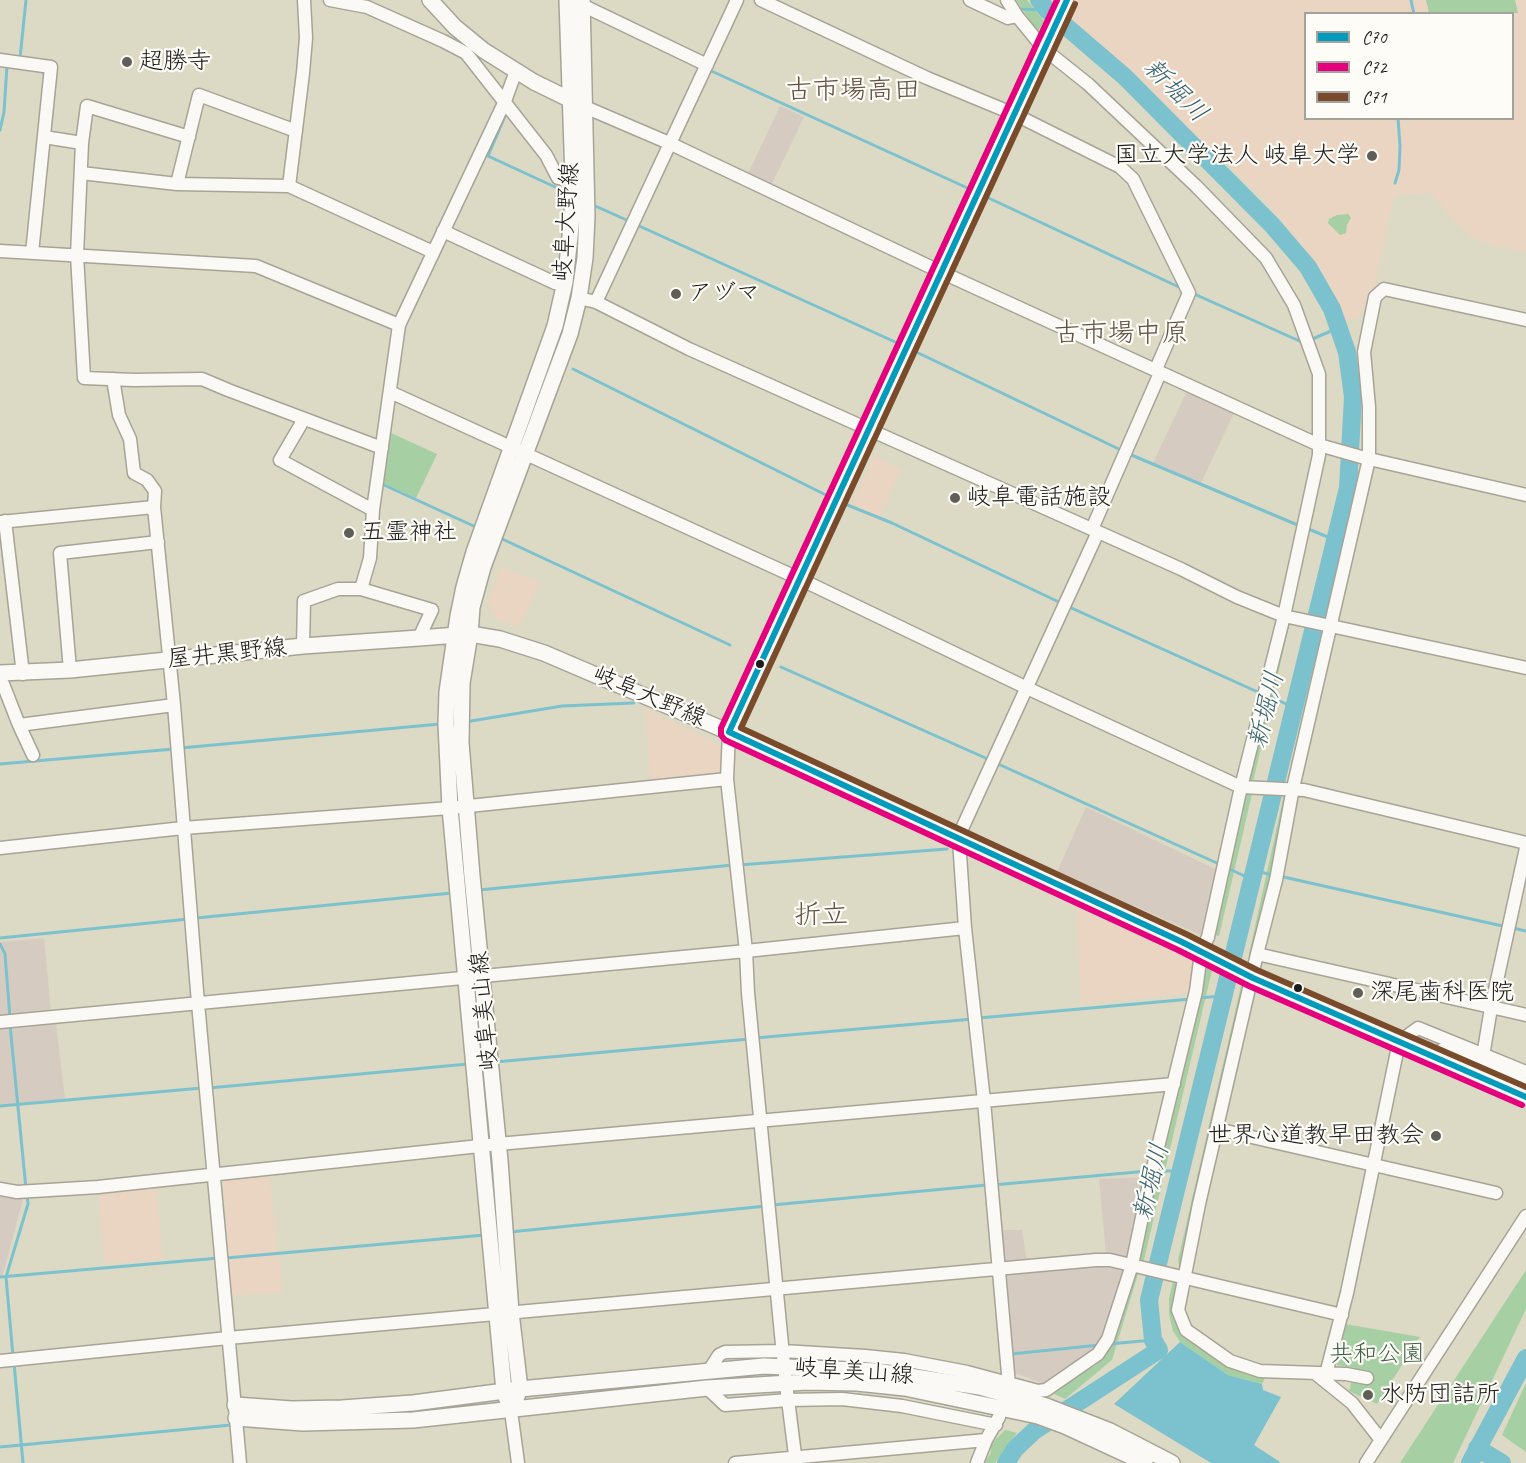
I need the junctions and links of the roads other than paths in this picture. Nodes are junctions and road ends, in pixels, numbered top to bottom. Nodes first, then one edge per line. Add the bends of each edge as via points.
1 (304, 0) edge
2 (330, 0) edge
3 (737, 0) edge
4 (761, 0) edge
5 (970, 0) edge
6 (1007, 0) edge
7 (1067, 0) edge
8 (577, 2) edge
9 (436, 3) edge
10 (1017, 16) junction
11 (1046, 46) junction
12 (0, 60) edge
13 (707, 65) junction
14 (516, 71) junction
15 (570, 100) junction
16 (504, 101) junction
17 (585, 107) junction
18 (1014, 114) junction
19 (296, 130) junction
20 (44, 137) junction
21 (189, 137) junction
22 (82, 143) junction
23 (669, 143) junction
24 (81, 173) junction
25 (573, 179) junction
26 (177, 184) junction
27 (289, 186) junction
28 (443, 231) junction
29 (0, 251) edge
30 (433, 252) junction
31 (32, 253) junction
32 (77, 255) junction
33 (941, 272) junction
34 (565, 282) junction
35 (579, 298) junction
36 (596, 302) junction
37 (1526, 320) edge
38 (399, 325) junction
39 (1158, 371) junction
40 (113, 379) junction
41 (390, 392) junction
42 (304, 419) junction
43 (868, 428) junction
44 (1322, 446) junction
45 (382, 448) junction
46 (518, 452) junction
47 (1367, 458) junction
48 (1526, 495) edge
49 (154, 507) junction
50 (373, 510) junction
51 (3, 521) edge
52 (1095, 530) junction
53 (158, 542) junction
54 (800, 579) junction
55 (361, 589) junction
56 (1287, 617) junction
57 (1328, 625) junction
58 (462, 635) junction
59 (419, 638) junction
60 (303, 646) junction
61 (169, 661) junction
62 (1526, 668) edge
63 (70, 670) junction
64 (23, 674) junction
65 (1, 680) edge
66 (1027, 688) junction
67 (174, 705) junction
68 (19, 725) junction
69 (729, 732) junction
70 (33, 755) dead end
71 (727, 778) junction
72 (1246, 787) junction
73 (1289, 788) junction
74 (467, 807) junction
75 (450, 808) junction
76 (183, 828) junction
77 (959, 840) junction
78 (1526, 843) edge
79 (0, 848) edge
80 (1526, 848) edge
81 (965, 928) junction
82 (746, 951) junction
83 (1205, 951) junction
84 (1255, 967) junction
85 (474, 976) junction
86 (198, 1003) junction
87 (1491, 1008) junction
88 (1526, 1016) edge
89 (0, 1022) edge
90 (1403, 1039) junction
91 (1478, 1065) junction
92 (1526, 1072) edge
93 (1174, 1084) junction
94 (1526, 1086) edge
95 (1526, 1097) edge
96 (984, 1101) junction
97 (760, 1119) junction
98 (1217, 1129) junction
99 (498, 1144) junction
100 (481, 1146) junction
101 (1373, 1165) junction
102 (215, 1175) junction
103 (0, 1189) edge
104 (1496, 1193) dead end
105 (1526, 1216) edge
106 (1134, 1266) junction
107 (998, 1268) junction
108 (1180, 1278) junction
109 (777, 1288) junction
110 (504, 1313) junction
111 (1342, 1315) junction
112 (228, 1338) junction
113 (783, 1359) junction
114 (0, 1361) edge
115 (1321, 1374) junction
116 (1368, 1378) dead end
117 (786, 1384) junction
118 (707, 1388) junction
119 (520, 1389) junction
120 (504, 1391) junction
121 (788, 1400) junction
122 (1007, 1403) junction
123 (511, 1411) junction
124 (236, 1412) junction
125 (986, 1440) junction
126 (1381, 1440) junction
127 (796, 1460) edge
128 (240, 1463) edge
129 (518, 1463) edge
130 (735, 1463) edge
131 (977, 1463) edge
132 (1145, 1463) edge
133 (1172, 1463) edge
134 (1366, 1463) edge

1 - 19 street via 306,38
2 - 16 street via 367,7 466,53
3 - 13 street
4 - 18 street
5 - 10 street via 1008,18
6 - 10 street
7 - 11 street
8 - 13 street
8 - 15 main road
8 - 17 main road
9 - 14 main road via 469,40
10 - 11 street
11 - 18 street
11 - 44 street via 1196,186 1266,258 1294,305 1319,374
12 - 20 street via 51,67
13 - 23 street
14 - 15 main road
14 - 16 street
15 - 17 main road
15 - 25 main road, 岐阜大野線
16 - 25 street via 546,155 558,178
16 - 28 street
17 - 23 street
17 - 35 main road, 岐阜大野線 via 587,216
18 - 33 street
18 - 39 street via 1120,167 1133,179 1189,293
19 - 21 street via 199,95
19 - 27 street
20 - 22 street
20 - 31 street
21 - 22 street via 87,106
21 - 26 street
22 - 24 street
23 - 33 street
23 - 36 street
24 - 26 street
24 - 32 street
25 - 34 main road, 岐阜大野線
26 - 27 street
27 - 30 street
28 - 30 street
28 - 34 street via 555,283
29 - 31 street
30 - 38 street
31 - 32 street
32 - 38 street via 256,266
32 - 40 street via 84,378
33 - 39 street
33 - 43 street
34 - 46 main road, 岐阜大野線
35 - 36 street
35 - 46 main road, 岐阜大野線 via 570,334
36 - 43 street
37 - 47 street via 1384,289 1375,297 1364,352 1369,407
38 - 41 street
39 - 44 street
39 - 52 street
40 - 42 street via 202,379
40 - 49 street via 119,415 130,439 134,473 147,480 155,491
41 - 45 street
41 - 46 street
42 - 45 street
42 - 50 street via 280,460
43 - 52 street
43 - 54 street
44 - 47 street
44 - 56 street
45 - 50 street
46 - 54 street
46 - 58 main road, 岐阜大野線
47 - 48 street
47 - 57 street
49 - 51 street
49 - 53 street
50 - 55 street via 370,558
51 - 64 street
52 - 56 street
52 - 66 street
53 - 61 street
53 - 63 street via 60,553
54 - 66 street
54 - 69 street
55 - 59 street via 432,609
55 - 60 street via 338,589 304,601
56 - 57 street
56 - 72 street
57 - 62 street
57 - 73 street
58 - 59 main road, 屋井黒野線
58 - 69 main road, 岐阜大野線 via 500,639 544,653
58 - 74 main road, 岐阜美山線 via 461,743
58 - 75 main road, 岐阜美山線 via 447,692
59 - 60 main road, 屋井黒野線
60 - 61 main road, 屋井黒野線
61 - 63 main road, 屋井黒野線
61 - 67 street
63 - 64 main road, 屋井黒野線
64 - 65 main road, 屋井黒野線
65 - 68 street
66 - 72 street
66 - 77 street
67 - 68 street
67 - 76 street
68 - 70 street
69 - 71 street
69 - 77 main road, 岐阜大野線
71 - 74 street
71 - 82 street
72 - 73 street
72 - 83 street
73 - 78 street
73 - 84 street via 1277,875
74 - 75 street
74 - 85 main road, 岐阜美山線
75 - 76 street
75 - 85 main road, 岐阜美山線
76 - 79 street
76 - 86 street
77 - 81 street
77 - 83 main road, 岐阜大野線
80 - 87 street
81 - 82 street
81 - 96 street
82 - 85 street
82 - 97 street
83 - 84 main road, 岐阜大野線
83 - 93 street
84 - 87 street
84 - 90 main road, 岐阜大野線
84 - 98 street
85 - 86 street
85 - 99 main road, 岐阜美山線
85 - 100 main road, 岐阜美山線
86 - 89 street
86 - 102 street
87 - 88 street
87 - 91 street
90 - 91 main road, 岐阜大野線
90 - 91 street via 1418,1028
90 - 101 street
91 - 92 street
91 - 94 main road, 岐阜大野線
91 - 95 main road, 岐阜大野線
93 - 96 street
93 - 106 street
96 - 97 street
96 - 107 street
97 - 99 street
97 - 109 street
98 - 101 street
98 - 108 street
99 - 100 street
99 - 110 main road, 岐阜美山線
100 - 102 street
100 - 110 main road, 岐阜美山線
101 - 104 street
101 - 111 street
102 - 103 street via 98,1187 17,1192
102 - 112 street
105 - 126 street
106 - 107 street via 1096,1260
106 - 108 street
106 - 122 street via 1108,1339 1098,1354 1046,1390
107 - 109 street
107 - 122 street
108 - 111 street
108 - 115 street via 1178,1310 1186,1330 1230,1361 1260,1371
109 - 110 street
109 - 113 street
110 - 112 street
110 - 119 main road, 岐阜美山線
110 - 120 main road, 岐阜美山線
111 - 115 street
112 - 114 street
112 - 124 street
113 - 117 street
113 - 119 main road, 岐阜美山線 via 708,1372
113 - 122 main road, 岐阜美山線 via 963,1383
113 - 122 street via 865,1356 913,1364
115 - 116 street
115 - 126 street via 1352,1403
117 - 118 main road, 岐阜美山線
117 - 121 street
117 - 122 main road, 岐阜美山線 via 856,1383
118 - 121 street via 725,1405
118 - 123 main road, 岐阜美山線
119 - 120 main road, 岐阜美山線
119 - 123 main road, 岐阜美山線
120 - 123 main road, 岐阜美山線
120 - 124 main road, 岐阜美山線 via 412,1403
121 - 122 street
121 - 127 street
122 - 125 street
122 - 132 main road, 岐阜美山線
122 - 133 main road, 岐阜美山線 via 1084,1420
123 - 124 main road, 岐阜美山線 via 341,1423 303,1423
123 - 129 street
124 - 128 street
125 - 127 street
125 - 131 street
126 - 134 street
127 - 130 street

